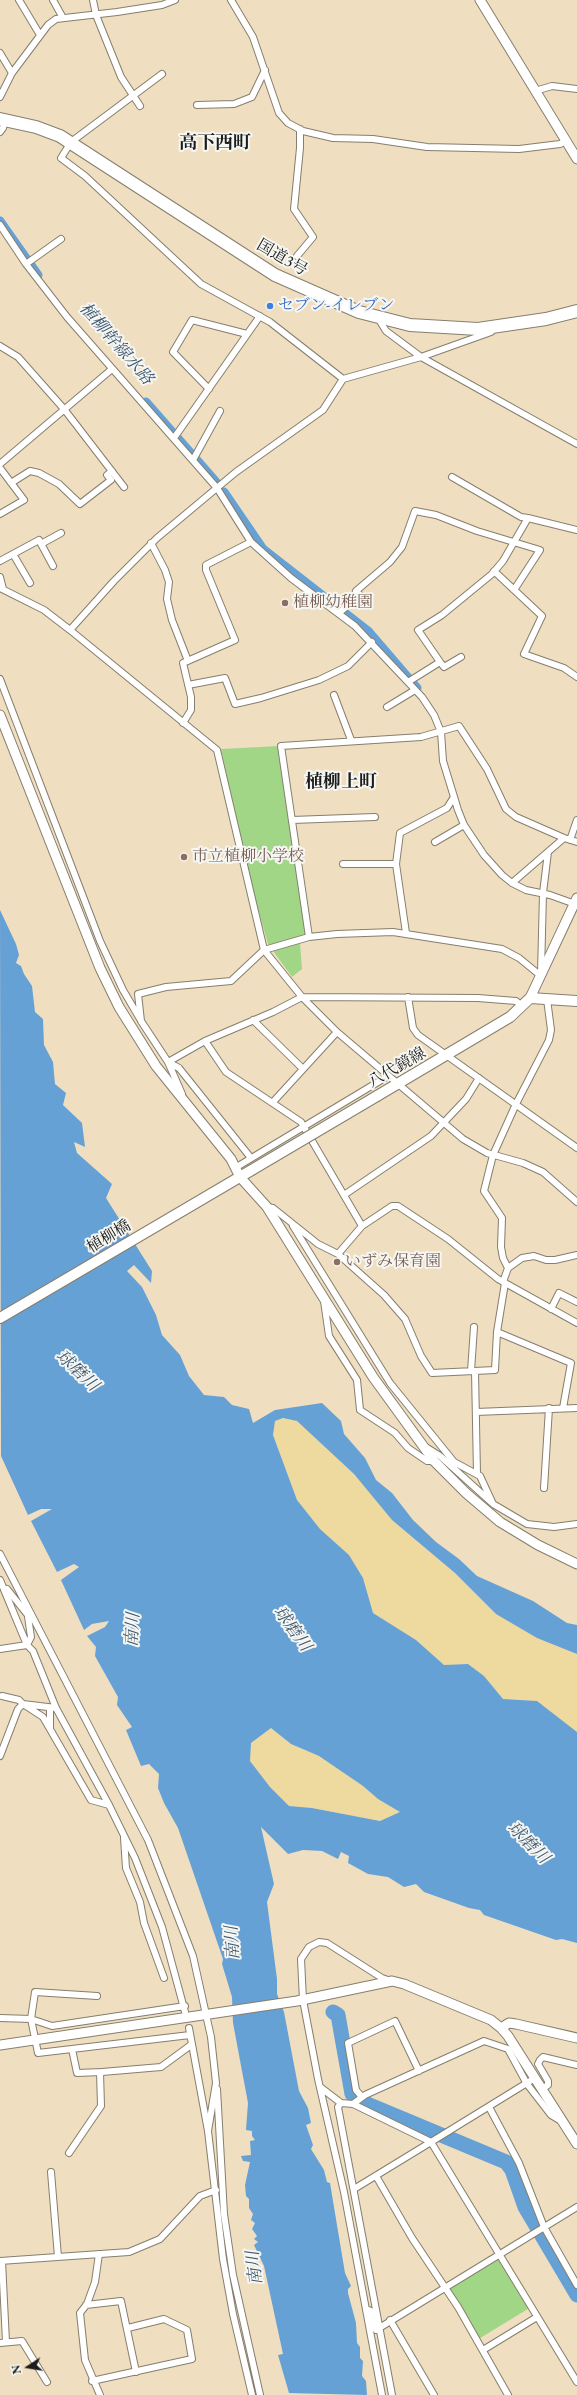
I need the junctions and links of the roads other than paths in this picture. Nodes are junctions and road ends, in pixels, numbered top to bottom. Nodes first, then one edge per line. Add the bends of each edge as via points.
1 (19, 0) edge
2 (53, 0) edge
3 (93, 0) edge
4 (175, 0) edge
5 (231, 0) edge
6 (480, 0) edge
7 (161, 2) edge
8 (96, 15) junction
9 (63, 18) junction
10 (40, 35) junction
11 (0, 53) edge
12 (265, 70) junction
13 (12, 73) junction
14 (162, 74) dead end
15 (577, 89) edge
16 (535, 91) junction
17 (132, 96) junction
18 (0, 97) edge
19 (197, 105) dead end
20 (140, 106) dead end
21 (3, 119) edge
22 (300, 129) junction
23 (0, 132) edge
24 (566, 141) junction
25 (71, 142) junction
26 (577, 159) edge
27 (0, 225) edge
28 (61, 239) dead end
29 (297, 256) dead end
30 (26, 264) junction
31 (577, 311) edge
32 (260, 316) junction
33 (377, 316) junction
34 (501, 327) junction
35 (247, 334) junction
36 (0, 346) edge
37 (421, 357) junction
38 (112, 369) junction
39 (343, 379) junction
40 (209, 389) junction
41 (64, 409) junction
42 (220, 411) dead end
43 (174, 438) junction
44 (577, 444) edge
45 (193, 460) junction
46 (0, 464) edge
47 (0, 468) edge
48 (112, 471) junction
49 (452, 477) dead end
50 (11, 484) junction
51 (124, 487) dead end
52 (217, 488) junction
53 (0, 514) edge
54 (528, 518) junction
55 (577, 530) edge
56 (61, 533) dead end
57 (251, 542) junction
58 (514, 542) junction
59 (151, 543) junction
60 (41, 544) junction
61 (13, 554) junction
62 (0, 561) edge
63 (53, 566) dead end
64 (494, 571) junction
65 (0, 577) edge
66 (30, 583) dead end
67 (2, 589) edge
68 (514, 590) junction
69 (339, 613) junction
70 (70, 630) junction
71 (372, 642) junction
72 (461, 657) dead end
73 (188, 661) junction
74 (440, 662) junction
75 (577, 677) edge
76 (0, 679) edge
77 (408, 682) junction
78 (188, 685) junction
79 (416, 690) junction
80 (334, 695) dead end
81 (387, 707) dead end
82 (0, 715) edge
83 (183, 723) junction
84 (441, 732) junction
85 (351, 740) junction
86 (454, 797) junction
87 (375, 818) dead end
88 (292, 820) junction
89 (577, 820) edge
90 (464, 825) junction
91 (567, 839) junction
92 (435, 842) dead end
93 (577, 842) edge
94 (548, 852) junction
95 (343, 864) dead end
96 (396, 864) junction
97 (512, 883) junction
98 (543, 893) junction
99 (576, 901) edge
100 (406, 933) junction
101 (309, 937) junction
102 (264, 950) junction
103 (541, 976) junction
104 (302, 997) junction
105 (408, 997) junction
106 (530, 998) junction
107 (547, 999) junction
108 (577, 1001) edge
109 (523, 1007) junction
110 (253, 1020) junction
111 (141, 1021) junction
112 (337, 1032) junction
113 (205, 1041) junction
114 (446, 1056) junction
115 (168, 1062) junction
116 (302, 1068) junction
117 (388, 1076) junction
118 (479, 1078) junction
119 (398, 1085) junction
120 (185, 1102) junction
121 (273, 1102) junction
122 (516, 1104) junction
123 (444, 1124) junction
124 (304, 1127) junction
125 (577, 1148) edge
126 (493, 1155) junction
127 (251, 1158) junction
128 (236, 1175) junction
129 (344, 1195) junction
130 (577, 1202) edge
131 (267, 1207) junction
132 (293, 1226) junction
133 (362, 1226) junction
134 (338, 1254) junction
135 (577, 1255) edge
136 (508, 1268) junction
137 (504, 1282) junction
138 (324, 1297) junction
139 (577, 1302) edge
140 (551, 1309) junction
141 (0, 1318) edge
142 (577, 1323) edge
143 (474, 1327) dead end
144 (497, 1332) junction
145 (473, 1371) junction
146 (549, 1408) junction
147 (563, 1408) junction
148 (577, 1408) edge
149 (476, 1412) junction
150 (437, 1458) junction
151 (454, 1462) junction
152 (477, 1474) junction
153 (544, 1488) dead end
154 (493, 1504) junction
155 (577, 1524) edge
156 (0, 1554) edge
157 (577, 1564) edge
158 (1, 1581) edge
159 (27, 1606) junction
160 (27, 1614) junction
161 (27, 1645) junction
162 (0, 1649) edge
163 (2, 1696) dead end
164 (23, 1704) junction
165 (53, 1708) junction
166 (50, 1730) junction
167 (0, 1756) edge
168 (109, 1805) junction
169 (123, 1834) junction
170 (164, 1978) dead end
171 (392, 1981) junction
172 (97, 1996) dead end
173 (300, 2000) junction
174 (208, 2015) junction
175 (0, 2018) edge
176 (31, 2019) junction
177 (188, 2028) dead end
178 (500, 2028) junction
179 (190, 2035) junction
180 (577, 2038) edge
181 (35, 2040) junction
182 (0, 2045) edge
183 (190, 2045) junction
184 (72, 2049) junction
185 (577, 2065) edge
186 (100, 2072) junction
187 (419, 2072) junction
188 (535, 2078) junction
189 (216, 2083) junction
190 (527, 2084) junction
191 (320, 2087) junction
192 (542, 2089) junction
193 (364, 2096) junction
194 (341, 2103) junction
195 (355, 2103) junction
196 (489, 2107) junction
197 (564, 2124) junction
198 (208, 2131) junction
199 (433, 2140) junction
200 (577, 2144) edge
201 (69, 2153) dead end
202 (52, 2172) dead end
203 (376, 2176) junction
204 (354, 2189) junction
205 (216, 2190) junction
206 (577, 2207) edge
207 (541, 2229) junction
208 (99, 2254) junction
209 (498, 2254) junction
210 (58, 2257) junction
211 (1, 2261) edge
212 (577, 2284) edge
213 (444, 2287) junction
214 (86, 2305) junction
215 (366, 2309) junction
216 (537, 2316) junction
217 (390, 2320) junction
218 (128, 2328) junction
219 (380, 2328) junction
220 (3, 2343) edge
221 (483, 2350) junction
222 (136, 2372) junction
223 (92, 2381) junction
224 (47, 2382) dead end
225 (577, 2382) edge
226 (100, 2395) edge
227 (252, 2395) edge
228 (260, 2395) edge
229 (382, 2395) edge
230 (392, 2395) edge
231 (434, 2395) edge
232 (508, 2395) edge

1 - 10 street
2 - 9 street
3 - 8 street
4 - 7 street
5 - 12 street via 253,36
6 - 16 street
7 - 8 street
8 - 9 street
8 - 17 street via 121,78
9 - 10 street via 48,25
10 - 13 street
11 - 13 street
12 - 19 street via 252,97 234,104
12 - 22 street via 278,113 288,123
13 - 18 street
14 - 17 street
15 - 16 street via 552,86
16 - 24 street
17 - 20 street
17 - 25 street
21 - 23 street via 3,128
21 - 25 highway, 国道3号 via 36,127
22 - 24 street via 333,138 373,139 427,147 519,149
22 - 29 street via 294,209 313,238
24 - 26 street
25 - 32 street via 60,158 85,176 201,284
25 - 33 highway, 国道3号 via 275,275 339,305
27 - 30 street
28 - 30 street
30 - 38 street
31 - 34 highway, 国道3号
32 - 35 street
32 - 39 street
33 - 34 highway, 国道3号 via 410,325 453,328
33 - 37 street via 386,331
34 - 37 street
35 - 40 street
35 - 40 street via 192,320 172,352
36 - 41 street via 18,357
37 - 39 street
37 - 44 street
38 - 41 street
38 - 43 street
39 - 52 street via 323,410
40 - 43 street
41 - 46 street
41 - 48 street
42 - 45 street
43 - 45 street
45 - 52 street
47 - 50 street
48 - 50 street via 107,475 111,480 80,504 59,484 39,473 30,471
48 - 51 street
49 - 54 street via 521,517
50 - 53 street via 24,500
52 - 57 street
52 - 59 street
54 - 55 street
54 - 58 street
56 - 60 street
57 - 69 street via 291,578
57 - 73 street via 206,565 235,640
58 - 64 street
58 - 68 street via 540,550
58 - 69 street via 436,515 415,511 402,547 390,562 356,591 360,595
59 - 70 street
59 - 73 street via 165,570 168,582 167,599 172,620
60 - 61 street via 39,540
60 - 63 street
61 - 62 street
61 - 66 street
64 - 68 street
64 - 74 street via 442,615 418,630
65 - 67 street
67 - 70 street via 44,610
68 - 75 street via 542,616 524,654 564,668
69 - 71 street
70 - 83 street
71 - 77 street
71 - 78 street via 348,666 319,680 261,698 235,704 225,678
72 - 74 street via 444,667
73 - 78 street via 183,663
74 - 77 street
76 - 111 street via 100,941
77 - 79 street
78 - 83 street via 191,710
79 - 81 street
79 - 84 street via 434,715
80 - 85 street
82 - 120 street via 100,968 119,1007 156,1066
83 - 102 street via 217,750
84 - 85 street via 421,736
84 - 86 street via 443,760
84 - 91 street via 459,726 487,769 506,809 516,817
85 - 88 street via 281,746
86 - 90 street
86 - 96 street via 447,808 400,833
87 - 88 street
88 - 101 street
89 - 91 street
90 - 92 street
90 - 97 street via 484,855
91 - 93 street
91 - 94 street
94 - 97 street
94 - 98 street
95 - 96 street
96 - 100 street
97 - 98 street via 526,890
98 - 99 street
98 - 103 street
99 - 103 street
100 - 101 street
100 - 103 street via 502,949 519,958
101 - 102 street
102 - 104 street
102 - 111 street via 231,981 166,987 138,994
103 - 106 street
104 - 105 street
104 - 110 street
104 - 112 street
105 - 109 street via 516,1001
105 - 114 street via 414,1032
106 - 107 main road
106 - 109 main road, 八代鏡線
107 - 108 main road
107 - 122 street via 550,1017 549,1040
109 - 114 main road, 八代鏡線
110 - 113 street
110 - 116 street
111 - 115 street
112 - 116 street
112 - 117 street
113 - 115 street
113 - 121 street via 226,1072
114 - 118 street
114 - 119 main road, 八代鏡線
115 - 120 street
115 - 127 street via 179,1068
116 - 121 street
117 - 119 street
117 - 124 street
118 - 122 street
118 - 123 street via 466,1099
119 - 123 street
119 - 128 main road, 八代鏡線, bridge via 250,1171
120 - 128 street
121 - 124 street via 301,1122
122 - 125 street
122 - 126 street
123 - 126 street via 463,1139
123 - 129 street via 431,1136
124 - 127 street
124 - 129 street
126 - 130 street via 523,1163 543,1172
126 - 136 street via 484,1191 502,1218 501,1247
127 - 128 street
128 - 131 street
128 - 141 main road, 植柳橋
129 - 133 street
131 - 132 street via 273,1208
131 - 138 street
132 - 134 street via 318,1244
132 - 151 street via 390,1383
133 - 134 street
133 - 137 street via 392,1206 398,1206 448,1238
134 - 145 street via 384,1295 405,1319 421,1356 432,1373
135 - 136 street via 550,1260 530,1256 522,1258
136 - 137 street
137 - 140 street
137 - 144 street
138 - 150 street via 373,1377 423,1446
138 - 150 street via 329,1336 357,1380 360,1410 395,1433 408,1448 427,1461
139 - 140 street via 559,1293
140 - 142 street
143 - 145 street
144 - 145 street via 495,1370
144 - 147 street via 571,1363
145 - 149 street
146 - 147 street
146 - 149 street
146 - 153 street
147 - 148 street
149 - 152 street
150 - 151 street
150 - 154 street
150 - 157 street via 466,1493 500,1522
151 - 152 street
152 - 154 street
154 - 155 street via 527,1524 554,1527
156 - 159 street
158 - 160 street
158 - 161 street
159 - 160 street
159 - 174 street via 148,1840 193,1956
160 - 161 street via 31,1637
161 - 162 street
161 - 165 street via 33,1651
163 - 164 street via 19,1700
164 - 165 street
164 - 166 street via 43,1717
164 - 167 street via 18,1709
165 - 166 street
165 - 168 street
166 - 168 street via 91,1800
168 - 169 street
169 - 170 street via 126,1868 140,1902 144,1923
169 - 176 street via 162,1927 185,2009 52,2026
171 - 173 street
171 - 173 street via 382,1978 327,1943 319,1942 310,1947 301,1959
171 - 178 street via 491,2020
172 - 176 street via 35,1992
173 - 174 street
173 - 191 street
174 - 181 street
174 - 189 street
175 - 176 street
176 - 181 street
177 - 179 street
178 - 180 street via 509,2023
178 - 188 street
179 - 183 street
179 - 184 street
181 - 182 street
181 - 184 street via 38,2053
183 - 186 street via 161,2067
183 - 198 street
184 - 186 street via 76,2073
185 - 192 street via 543,2057 538,2064 548,2085
186 - 201 street via 101,2106
187 - 190 street via 484,2041 508,2049
187 - 193 street
187 - 193 street via 395,2021 348,2043 356,2090
188 - 190 street
188 - 192 street
189 - 198 street
189 - 228 street via 220,2108 224,2214 234,2282
190 - 196 street
190 - 197 street via 551,2115
191 - 194 street
191 - 215 street via 344,2192
192 - 197 street
193 - 195 street
194 - 195 street
194 - 204 street via 338,2107
195 - 199 street
196 - 199 street
196 - 207 street via 519,2163
197 - 200 street
198 - 205 street
199 - 203 street
199 - 209 street
202 - 210 street
203 - 204 street
203 - 213 street
204 - 219 street
205 - 208 street via 200,2196 160,2239 129,2252
205 - 227 street via 229,2291
206 - 207 street
207 - 209 street
207 - 212 street
208 - 210 street
208 - 214 street via 95,2282
209 - 213 street
209 - 216 street
210 - 211 street
211 - 220 street
213 - 217 street
213 - 221 street
214 - 218 street via 121,2301
214 - 223 street via 80,2313 86,2360
215 - 219 street via 371,2310 376,2330
215 - 229 street
216 - 221 street
216 - 225 street
217 - 219 street
217 - 231 street
218 - 222 street
218 - 222 street via 164,2320 187,2330 192,2359
219 - 230 street
220 - 224 street via 22,2342
221 - 232 street
222 - 223 street
223 - 226 street

